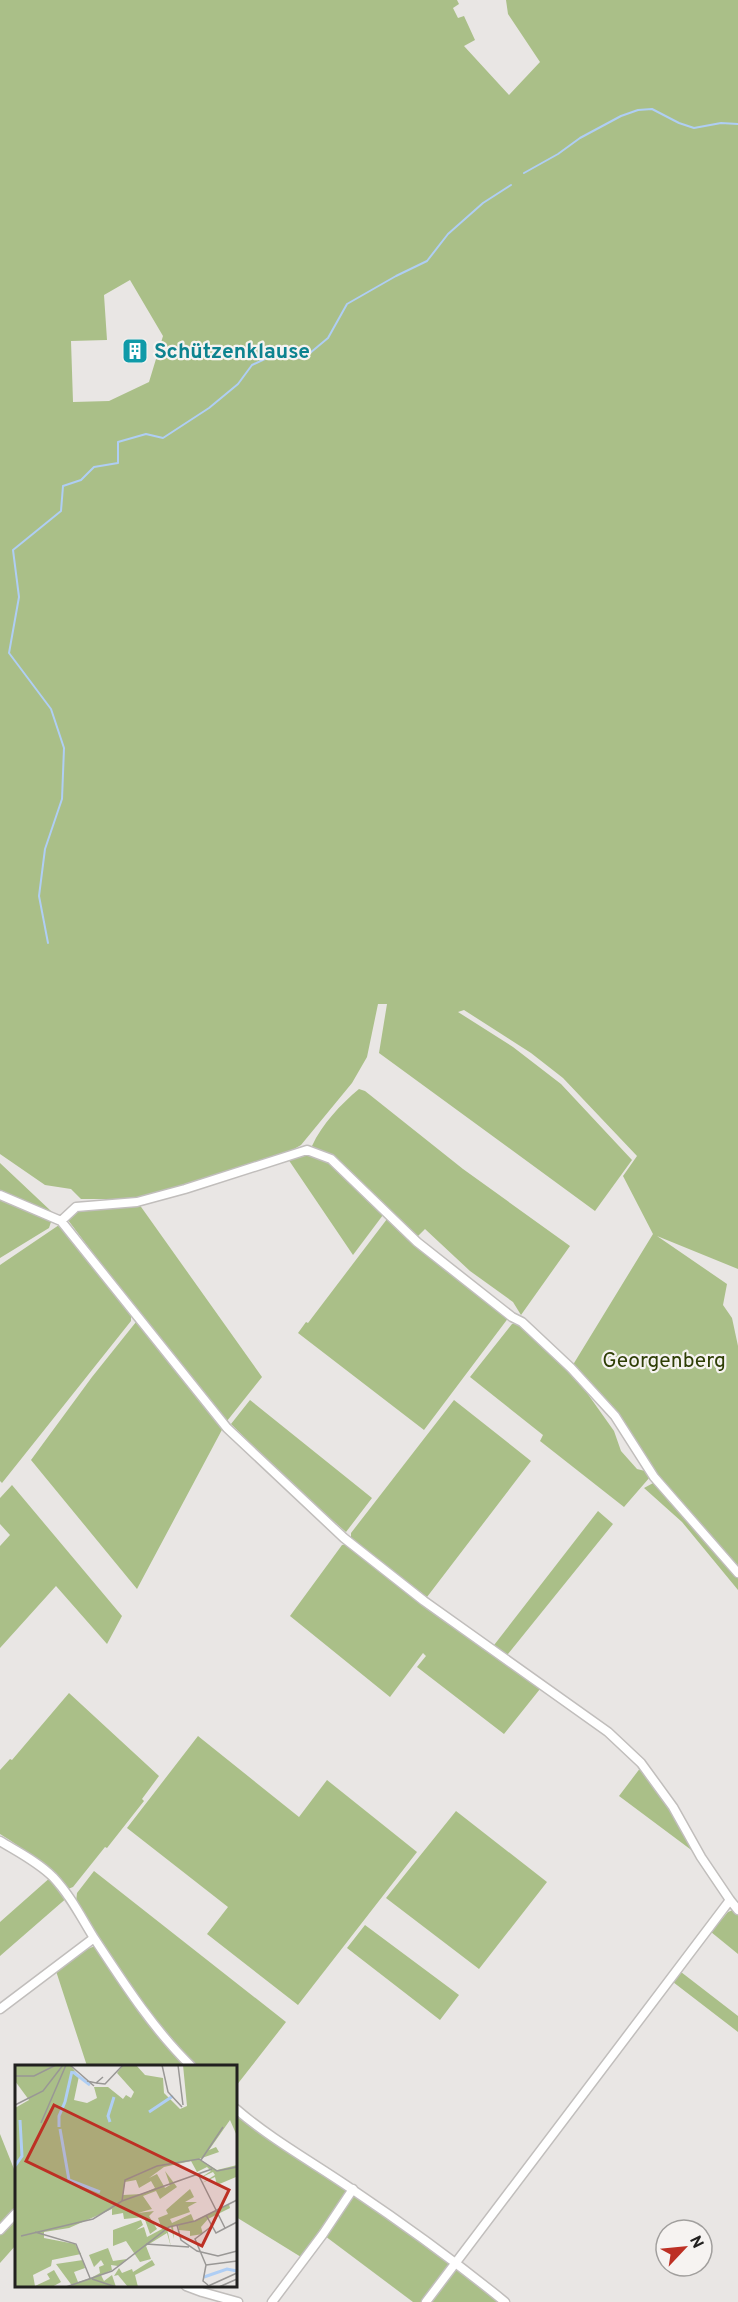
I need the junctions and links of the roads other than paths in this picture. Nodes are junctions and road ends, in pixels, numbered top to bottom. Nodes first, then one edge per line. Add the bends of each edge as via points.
1 (0, 1195) edge
2 (61, 1221) junction
3 (738, 1573) edge
4 (0, 1841) edge
5 (730, 1900) junction
6 (738, 1910) edge
7 (94, 1938) junction
8 (0, 2009) edge
9 (189, 2065) edge
10 (237, 2110) edge
11 (353, 2189) junction
12 (15, 2214) edge
13 (0, 2230) edge
14 (456, 2262) junction
15 (189, 2287) edge
16 (238, 2302) edge
17 (272, 2302) edge
18 (426, 2302) edge
19 (505, 2302) edge

1 - 2 street
2 - 3 street via 76,1207 138,1202 307,1150 331,1159 417,1242 522,1322 571,1368 615,1416 654,1477
2 - 5 street via 227,1428 344,1538 424,1601 608,1732 641,1763
4 - 7 street via 52,1876
5 - 6 street
5 - 14 street
7 - 8 street
7 - 9 street via 145,2013
10 - 11 street via 263,2132
11 - 14 street
11 - 17 street
12 - 13 street
14 - 18 street
14 - 19 street
15 - 16 street

